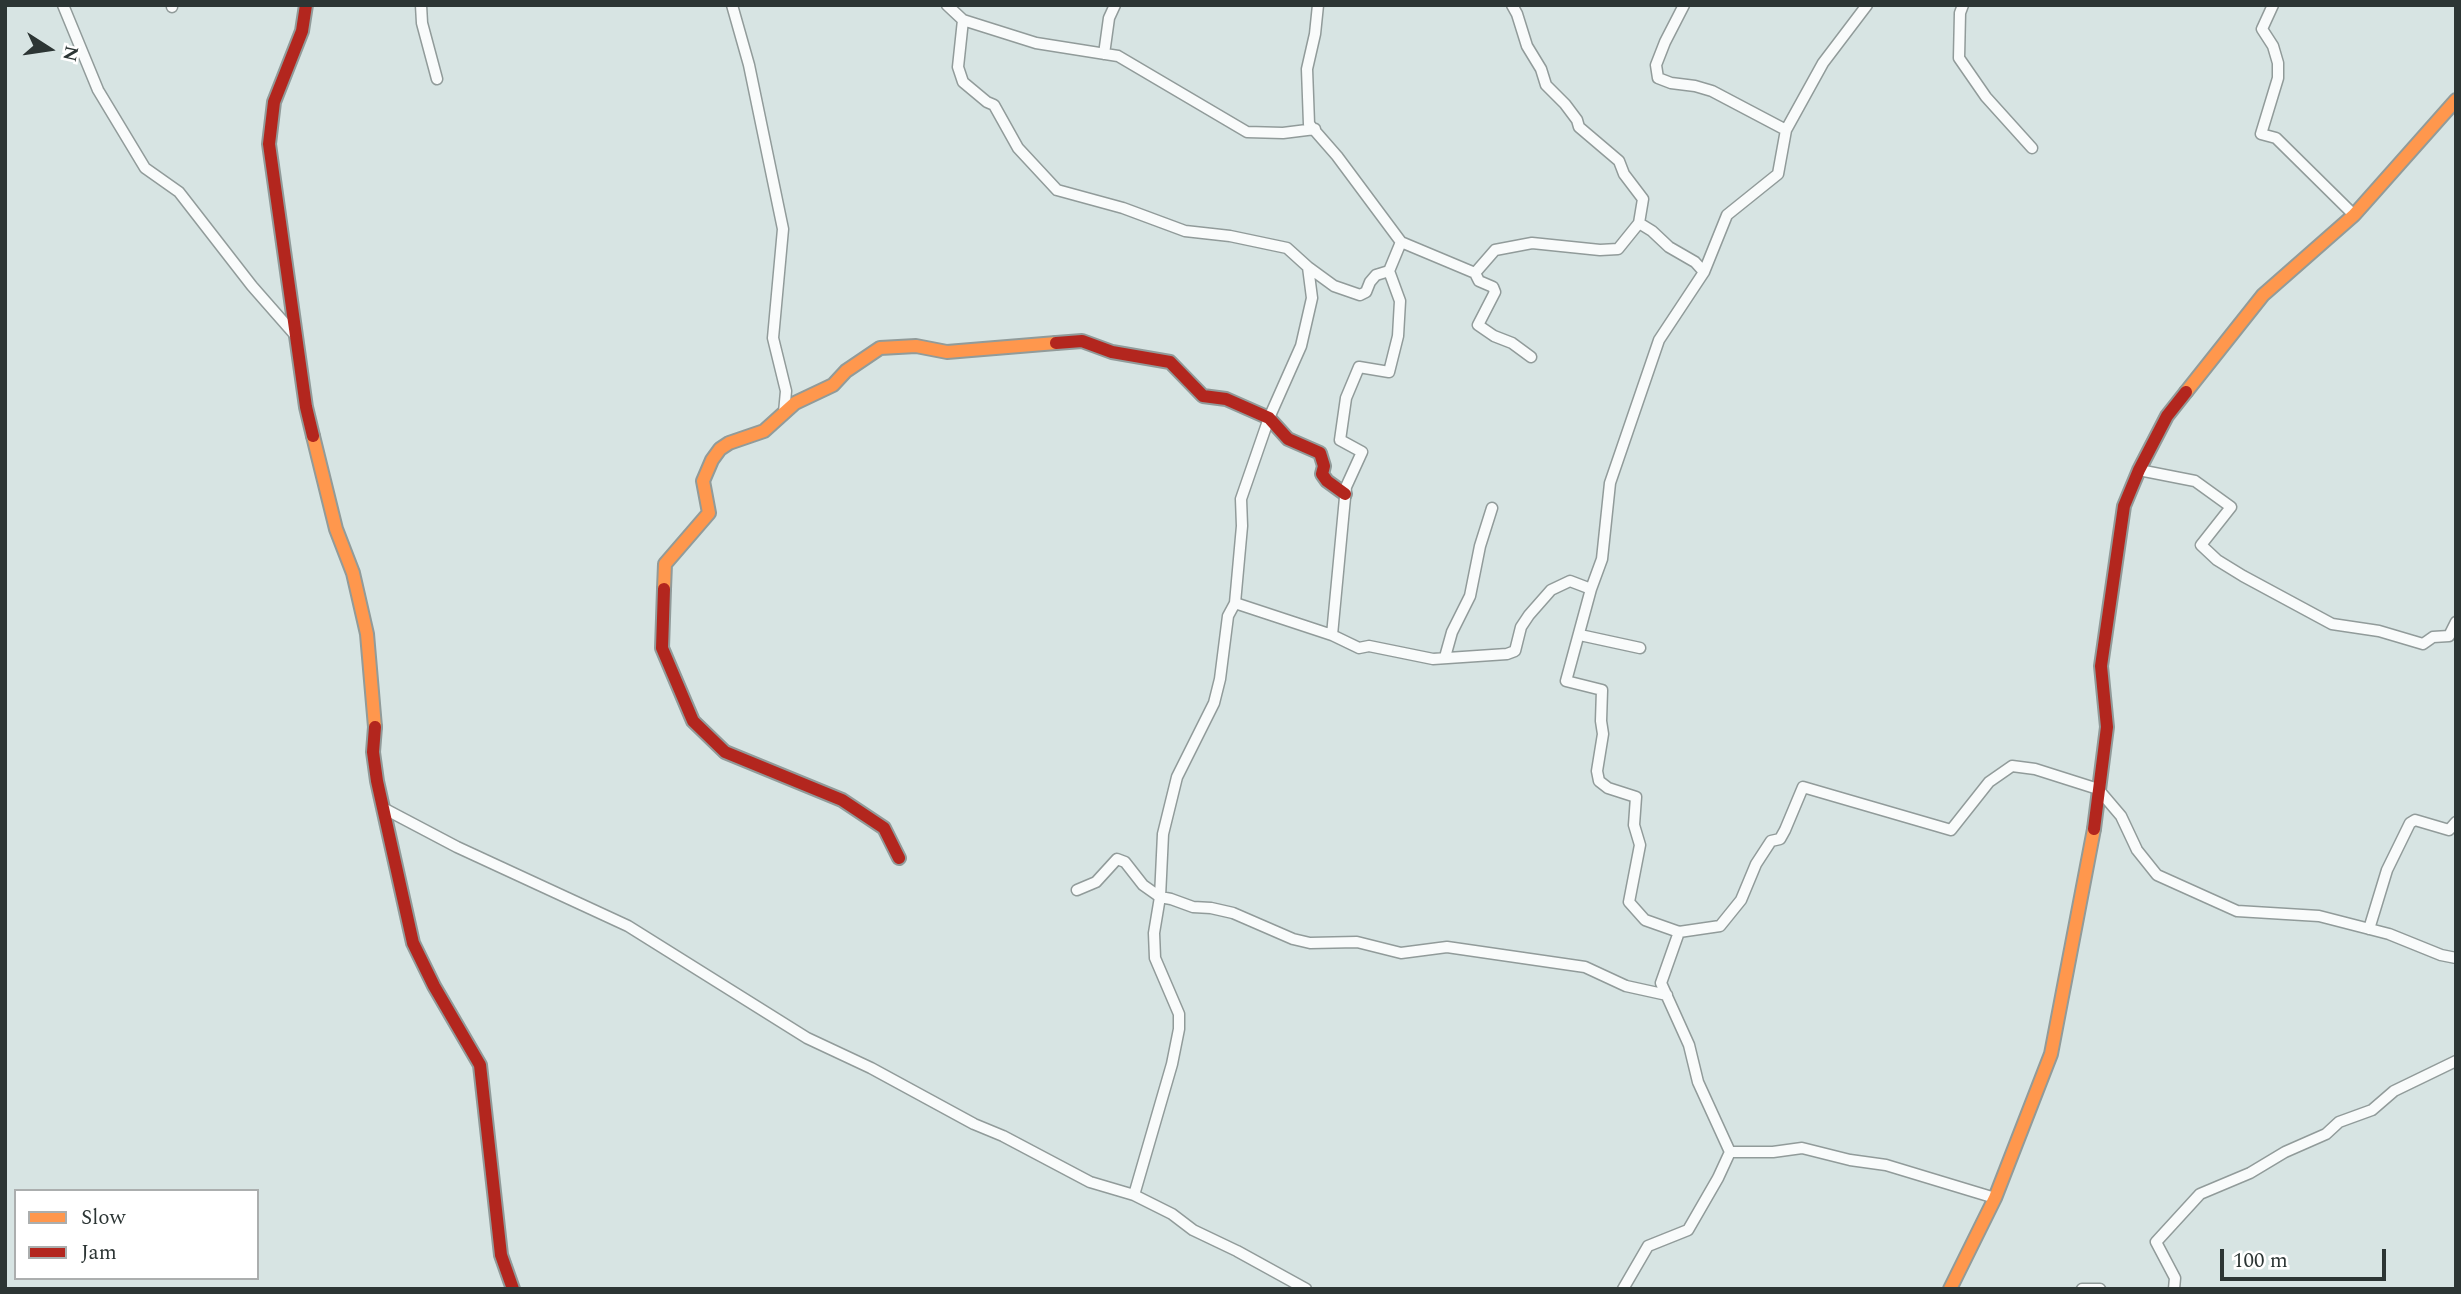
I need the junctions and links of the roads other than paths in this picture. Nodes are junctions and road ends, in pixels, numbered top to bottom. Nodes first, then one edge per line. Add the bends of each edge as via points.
1 (63, 5) edge
2 (306, 5) edge
3 (421, 5) edge
4 (732, 5) edge
5 (947, 5) edge
6 (1115, 5) edge
7 (1318, 5) edge
8 (1512, 5) edge
9 (1684, 5) edge
10 (1867, 5) edge
11 (1963, 5) edge
12 (2273, 5) edge
13 (963, 20) junction
14 (1104, 54) junction
15 (437, 79) dead end
16 (2456, 100) edge
17 (1315, 129) junction
18 (1786, 130) junction
19 (2032, 148) dead end
20 (2354, 215) junction
21 (1639, 223) junction
22 (1401, 242) junction
23 (1308, 267) junction
24 (1389, 271) junction
25 (1704, 272) junction
26 (1475, 273) junction
27 (297, 337) junction
28 (1531, 357) dead end
29 (783, 413) junction
30 (1269, 418) junction
31 (2139, 470) junction
32 (1345, 494) junction
33 (1492, 508) dead end
34 (1591, 589) junction
35 (1234, 603) junction
36 (2456, 622) edge
37 (1332, 635) junction
38 (1580, 635) junction
39 (1640, 648) dead end
40 (1445, 657) junction
41 (2098, 789) junction
42 (383, 808) junction
43 (2456, 822) edge
44 (899, 858) dead end
45 (1077, 890) dead end
46 (1160, 897) junction
47 (2370, 929) junction
48 (1679, 932) junction
49 (2456, 958) edge
50 (1667, 995) junction
51 (2456, 1061) edge
52 (1730, 1152) junction
53 (1134, 1195) junction
54 (1996, 1198) junction
55 (513, 1289) edge
56 (1306, 1289) edge
57 (1623, 1289) edge
58 (1950, 1289) edge
59 (2082, 1289) edge
60 (2101, 1289) edge
61 (2174, 1289) edge

1 - 27 street via 98,90 145,168 179,192
2 - 27 street via 302,31 274,102 269,144
3 - 15 street
4 - 29 street via 783,229 773,338 786,391
5 - 13 street
6 - 14 street
7 - 17 street via 1307,69 1310,124
8 - 21 street via 1546,85 1579,127 1619,161 1643,199
9 - 18 street via 1656,65 1658,78 1712,91
10 - 18 street via 1823,63
11 - 19 street via 1959,58 1986,97
12 - 20 street via 2262,29 2273,46 2278,78 2261,134 2276,138
13 - 14 street via 1036,43
13 - 23 street via 958,67 963,82 995,105 1018,148 1057,190 1185,231 1287,247
14 - 17 street via 1118,56 1247,132
16 - 20 street
17 - 22 street
18 - 25 street via 1778,174 1727,215
20 - 31 street via 2263,295 2167,416
21 - 25 street
21 - 26 street via 1618,249 1532,243 1495,250
22 - 24 street
22 - 26 street
23 - 24 street via 1334,286 1360,295 1376,275
23 - 30 street via 1312,298 1301,346
24 - 32 street via 1400,301 1398,336 1389,372 1359,367 1346,398 1340,440 1362,452
25 - 34 street via 1659,340 1611,483 1602,559
26 - 28 street via 1495,292 1478,325
27 - 42 street via 306,407 367,634 376,722 373,752
29 - 30 street via 833,385 880,348 916,346 947,352 1082,341 1112,352 1170,362 1203,396 1226,399
29 - 44 street via 764,432 729,443 712,460 703,481 709,513 665,564 662,648 693,721 725,752 842,800 884,828
30 - 32 street via 1287,439 1320,453 1322,474
30 - 35 street via 1241,499
31 - 36 street via 2196,481 2231,507 2201,545 2243,576 2332,624 2423,644 2433,637 2449,636
31 - 41 street via 2124,506 2101,666 2107,727
32 - 37 street
33 - 40 street via 1470,596
34 - 38 street
34 - 40 street via 1570,581 1551,590 1521,627 1515,651
35 - 37 street
35 - 46 street via 1228,615 1214,703 1177,776 1163,834
37 - 40 street via 1359,648
38 - 39 street
38 - 48 street via 1566,681 1602,690 1599,781 1636,797 1634,825 1640,845 1629,902 1645,920
41 - 47 street via 2158,875 2237,911 2319,916
41 - 48 street via 2012,766 1989,782 1951,830 1803,787 1780,839 1771,841 1750,874 1741,900 1720,926
41 - 54 street via 2091,855 2051,1054
42 - 53 street via 628,926 807,1038 1090,1182
42 - 55 street via 413,943 480,1065 501,1255
43 - 47 street via 2449,830 2410,822 2387,870
45 - 46 street via 1096,882 1116,859 1125,862 1143,885
46 - 50 street via 1233,914 1310,943 1357,942 1401,953 1447,947 1471,950 1585,967 1626,986
46 - 53 street via 1155,958 1179,1014 1179,1029
47 - 49 street
48 - 50 street via 1661,983
50 - 52 street via 1689,1045 1698,1082
51 - 61 street via 2394,1091 2372,1110 2339,1122 2326,1135 2200,1194 2157,1242 2175,1278
52 - 54 street via 1802,1148 1886,1165
52 - 57 street via 1688,1230 1648,1247
53 - 56 street
54 - 58 street
59 - 60 street

